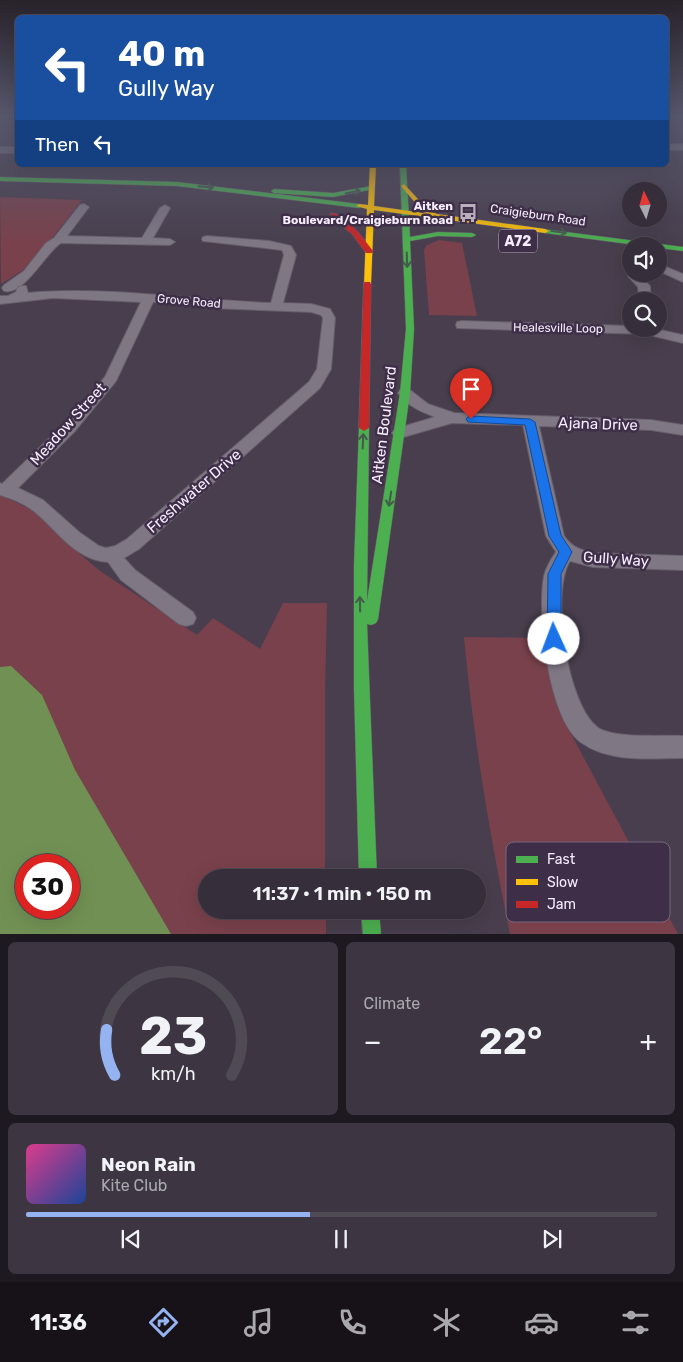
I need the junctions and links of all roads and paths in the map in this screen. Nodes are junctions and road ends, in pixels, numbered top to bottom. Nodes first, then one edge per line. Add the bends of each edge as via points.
1 (373, 167) edge
2 (403, 167) edge
3 (0, 179) edge
4 (404, 186) junction
5 (372, 188) junction
6 (234, 189) junction
7 (196, 198) dead end
8 (84, 207) dead end
9 (165, 208) dead end
10 (370, 208) junction
11 (405, 212) junction
12 (334, 215) junction
13 (434, 215) junction
14 (374, 221) junction
15 (401, 225) junction
16 (207, 239) dead end
17 (58, 240) junction
18 (406, 240) junction
19 (146, 241) junction
20 (170, 242) dead end
21 (683, 249) edge
22 (369, 251) junction
23 (667, 261) edge
24 (675, 262) dead end
25 (667, 271) edge
26 (28, 273) junction
27 (683, 278) edge
28 (2, 291) edge
29 (20, 294) junction
30 (149, 298) junction
31 (276, 306) junction
32 (0, 308) edge
33 (326, 312) joint
34 (462, 325) dead end
35 (622, 328) edge
36 (667, 334) edge
37 (683, 338) edge
38 (405, 393) junction
39 (452, 418) junction
40 (530, 422) junction
41 (683, 430) edge
42 (400, 433) junction
43 (3, 490) edge
44 (566, 552) junction
45 (113, 555) junction
46 (683, 563) edge
47 (186, 618) dead end
48 (361, 688) junction
49 (683, 746) edge
50 (368, 869) edge
51 (371, 919) edge
52 (372, 934) edge

1 - 5 main road, Aitken Boulevard
2 - 4 main road, Aitken Boulevard
3 -> 6 main road, Craigieburn Road / A72 via 178,184
4 - 11 main road, Aitken Boulevard
4 - 13 main road via 427,212
6 -> 5 main road via 333,195
5 - 10 main road, Aitken Boulevard
6 - 10 main road, Craigieburn Road / A72
7 - 12 main road
8 - 17 street
9 - 19 street
10 - 11 main road, Craigieburn Road / A72
10 - 14 main road, Aitken Boulevard
11 - 13 main road, Craigieburn Road / A72
11 - 15 main road, Aitken Boulevard
12 - 14 main road
12 - 22 main road via 355,232
13 -> 21 main road, Craigieburn Road / A72
14 - 22 main road, Aitken Boulevard
15 - 18 main road, Aitken Boulevard
15 - 18 main road via 477,235 438,234
16 - 31 street via 228,244 287,248 290,256
17 - 19 street
17 - 26 street via 50,245
18 -> 38 main road, Aitken Boulevard via 410,329
19 - 20 street
48 -> 22 main road, Aitken Boulevard via 360,566
23 - 24 main road
25 - 27 street
26 - 28 street
26 - 29 street
28 - 29 street, Grove Road
29 - 30 street, Grove Road
29 - 32 street via 1,315
30 - 31 street, Grove Road
30 - 43 street, Meadow Street via 111,378 69,428
31 - 33 street, Grove Road
33 - 45 street, Freshwater Drive via 330,318 324,369 315,385 133,544
34 - 35 street, Healesville Loop
36 - 37 street, Healesville Loop
38 - 39 street, Ajana Drive via 423,406
38 - 42 main road, Aitken Boulevard
39 - 40 street, Ajana Drive
39 - 42 street, Ajana Drive
40 - 41 street, Ajana Drive via 651,425
40 - 44 street, Gully Way via 555,536
42 -> 48 main road, Aitken Boulevard
43 - 45 street via 41,507 93,553
44 - 46 street, Gully Way via 593,560
44 - 49 street via 554,574 554,631 557,657 575,720 588,735 614,744
45 - 47 street via 128,575
48 - 50 main road, Aitken Boulevard
51 - 52 main road

